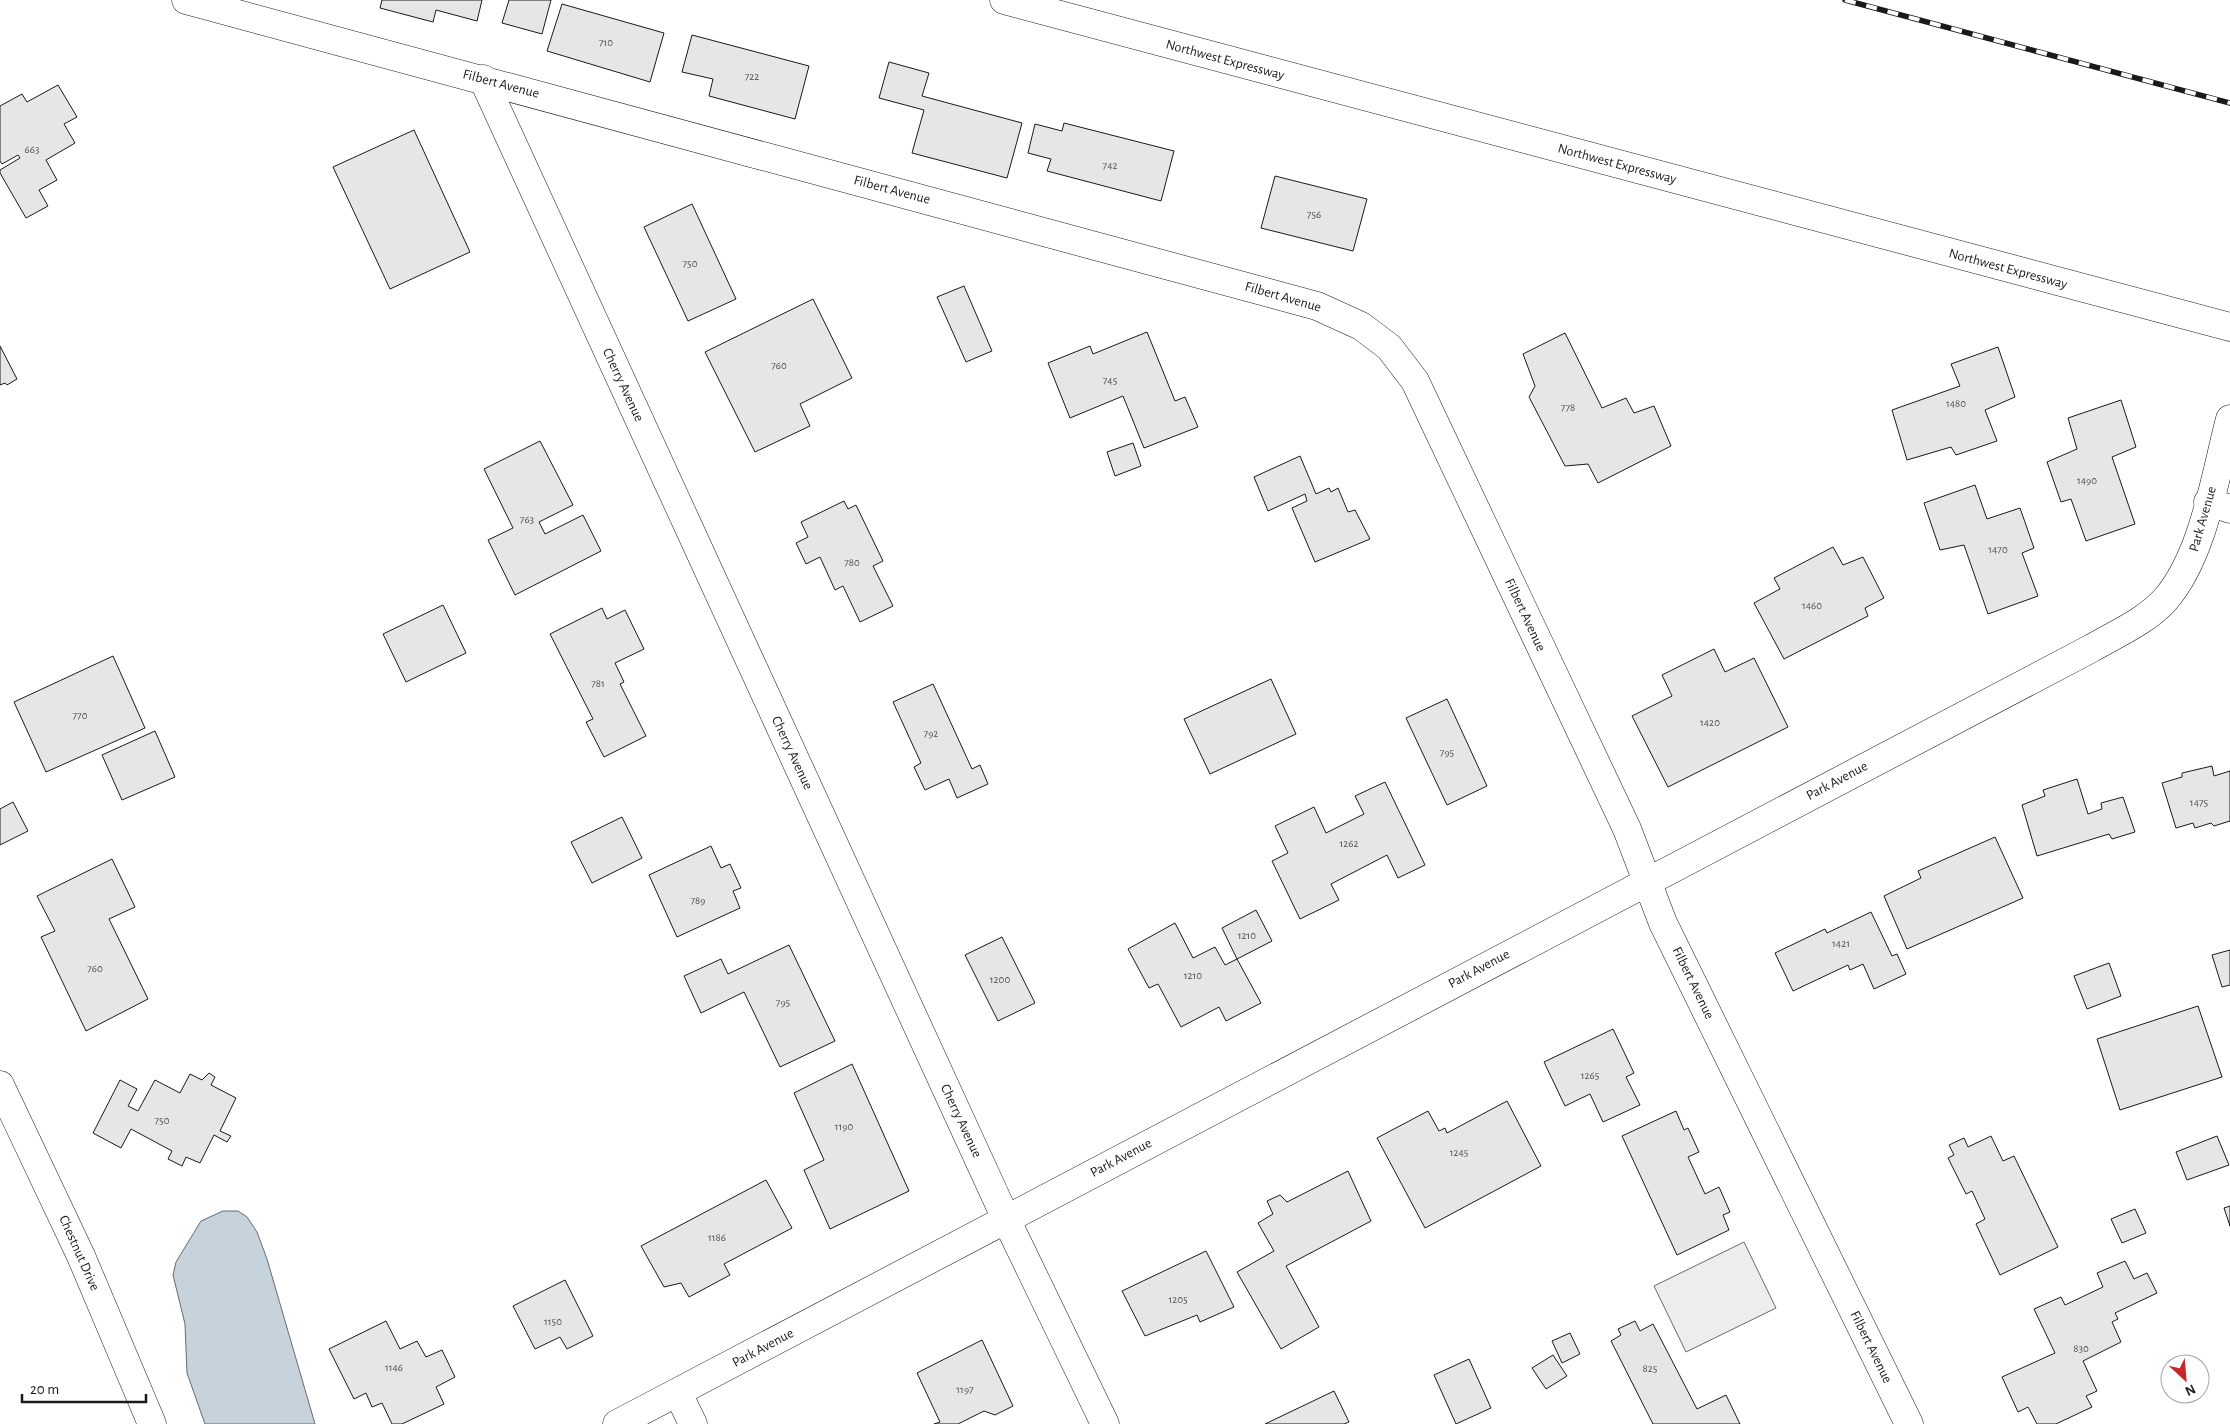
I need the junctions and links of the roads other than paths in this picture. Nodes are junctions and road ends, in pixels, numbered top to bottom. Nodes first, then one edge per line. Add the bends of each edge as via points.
1 (186, 0) edge
2 (1004, 0) edge
3 (483, 80) junction
4 (2230, 328) edge
5 (2230, 419) edge
6 (2219, 505) edge
7 (1647, 881) junction
8 (0, 1085) edge
9 (1006, 1219) junction
10 (678, 1393) junction
11 (152, 1424) edge
12 (617, 1424) edge
13 (693, 1424) edge
14 (1105, 1424) edge
15 (1909, 1424) edge

1 - 3 street, Filbert Avenue
2 - 4 street, Northwest Expressway
3 - 7 street, Filbert Avenue via 1317,306 1361,326 1389,347 1415,381 1626,829
3 - 9 street, Cherry Avenue
5 - 6 street, Park Avenue
6 - 7 street, Park Avenue via 2189,565 2165,601 2141,620
7 - 9 street, Park Avenue
7 - 15 street, Filbert Avenue via 1663,923
8 - 11 street, Chestnut Drive via 81,1256
9 - 10 street, Park Avenue
9 - 14 street, Cherry Avenue
10 - 12 street, Park Avenue
10 - 13 street

